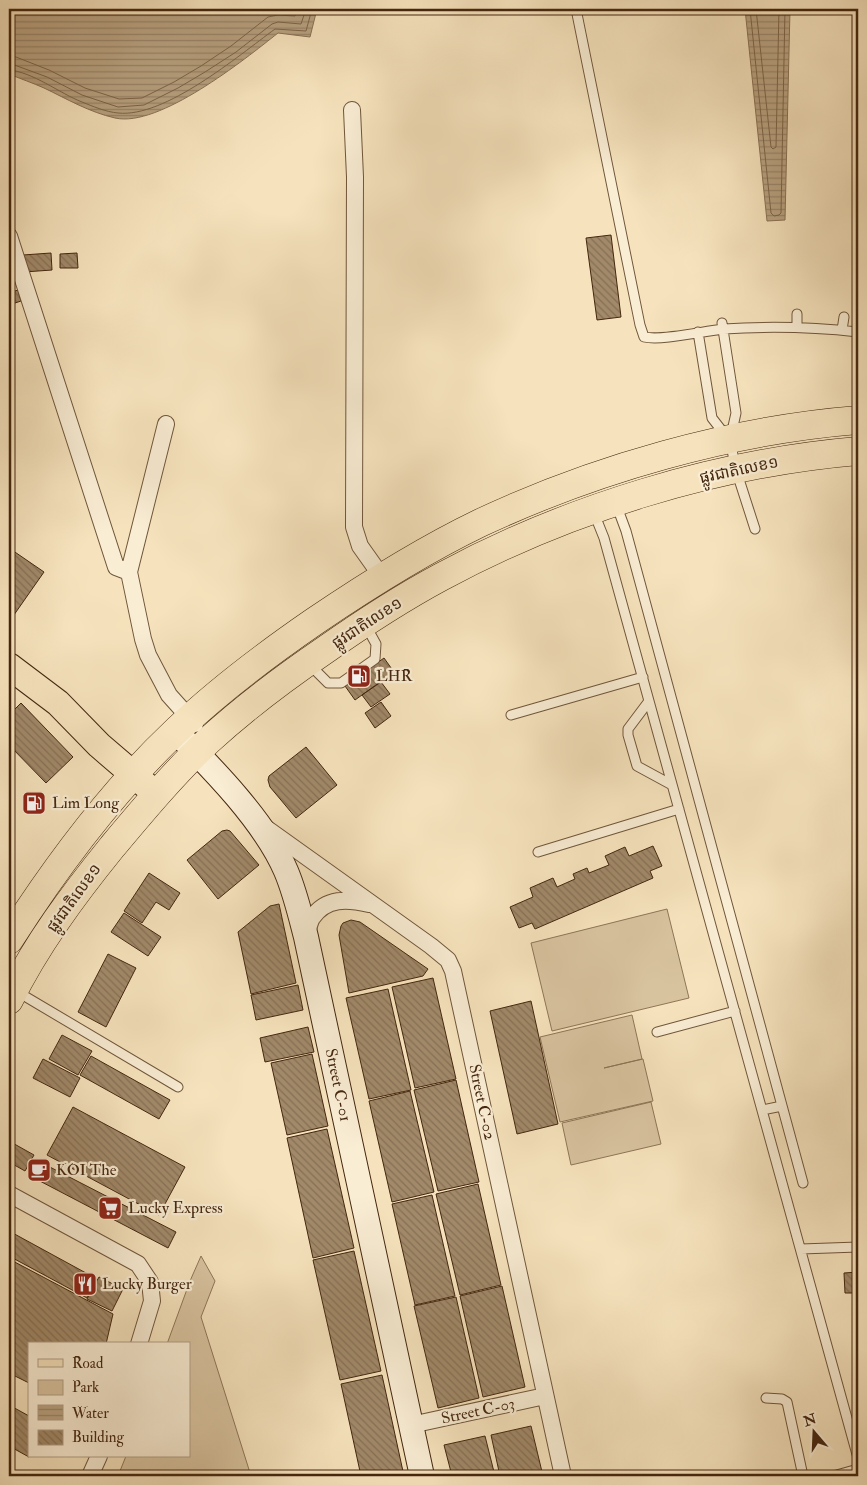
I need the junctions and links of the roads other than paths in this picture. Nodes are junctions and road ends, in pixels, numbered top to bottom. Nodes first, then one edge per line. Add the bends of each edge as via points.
1 (576, 9) edge
2 (352, 110) dead end
3 (9, 236) edge
4 (797, 314) dead end
5 (764, 317) dead end
6 (844, 317) dead end
7 (723, 326) junction
8 (797, 327) junction
9 (765, 328) junction
10 (842, 330) junction
11 (698, 332) junction
12 (858, 332) edge
13 (858, 420) edge
14 (166, 424) dead end
15 (730, 440) junction
16 (858, 451) edge
17 (736, 470) junction
18 (605, 507) junction
19 (755, 529) dead end
20 (129, 572) junction
21 (382, 577) junction
22 (364, 622) junction
23 (307, 662) junction
24 (9, 666) edge
25 (643, 677) junction
26 (649, 701) junction
27 (510, 715) dead end
28 (182, 725) junction
29 (204, 746) junction
30 (134, 774) junction
31 (672, 785) junction
32 (156, 794) junction
33 (679, 809) junction
34 (256, 821) junction
35 (538, 852) dead end
36 (377, 907) junction
37 (306, 937) junction
38 (9, 940) edge
39 (10, 992) edge
40 (735, 1011) junction
41 (657, 1032) dead end
42 (178, 1086) dead end
43 (782, 1106) junction
44 (762, 1110) junction
45 (803, 1183) dead end
46 (9, 1194) edge
47 (858, 1248) edge
48 (801, 1249) junction
49 (140, 1342) edge
50 (545, 1396) junction
51 (766, 1398) dead end
52 (411, 1426) junction
53 (98, 1458) edge
54 (858, 1458) edge
55 (858, 1469) edge
56 (90, 1476) edge
57 (422, 1476) edge
58 (564, 1476) edge
59 (803, 1476) edge
60 (833, 1476) edge

1 - 11 lane via 644,337 652,339
2 - 21 street via 354,527 360,546
3 - 20 street via 116,567
4 - 8 lane
5 - 9 lane
6 - 10 lane
7 - 9 lane
7 - 11 lane
7 - 15 lane via 736,413
8 - 9 lane
8 - 10 lane
10 - 12 lane
11 - 15 lane via 712,418
13 - 15 highway, ផ្លូវជាតិលេខ១
14 - 20 street
15 - 17 lane
15 - 21 highway, ផ្លូវជាតិលេខ១ via 646,461 577,483 479,524
16 - 17 highway, ផ្លូវជាតិលេខ១
17 - 18 highway, ផ្លូវជាតិលេខ១ via 654,490
17 - 19 lane
18 - 22 highway, ផ្លូវជាតិលេខ១ via 491,552
18 - 25 lane via 604,538
18 - 43 lane via 626,531
20 - 28 street via 148,655
21 - 28 highway, ផ្លូវជាតិលេខ១ via 290,638
22 - 23 highway, ផ្លូវជាតិលេខ១
22 - 23 lane via 376,644 375,659 341,683 328,683
23 - 29 highway, ផ្លូវជាតិលេខ១ via 255,701
24 - 30 main road via 58,703 99,745
25 - 26 lane
25 - 27 lane
26 - 31 lane
26 - 31 lane via 628,729 628,735 637,766
28 - 29 street, Street C-01
28 - 30 highway, ផ្លូវជាតិលេខ១
29 - 32 highway, ផ្លូវជាតិលេខ១
29 - 34 street, Street C-01
30 - 32 main road
30 - 38 highway, ផ្លូវជាតិលេខ១ via 66,856
31 - 33 lane
32 - 39 highway, ផ្លូវជាតិលេខ១ via 90,875
33 - 35 lane
33 - 40 lane
34 - 36 street, Street C-02
34 - 37 street, Street C-01 via 286,870
36 - 37 street via 337,900 324,906 312,918
36 - 50 street, Street C-02 via 448,960 453,971
37 - 52 street, Street C-01
39 - 42 lane
40 - 41 lane
40 - 44 lane
43 - 44 lane
43 - 45 lane
44 - 48 lane
46 - 49 street via 138,1264 150,1282 152,1301
47 - 48 lane
48 - 54 lane
50 - 52 street, Street C-03
50 - 58 street, Street C-02
51 - 59 lane via 787,1402
52 - 57 street, Street C-01
53 - 56 street
55 - 60 lane

